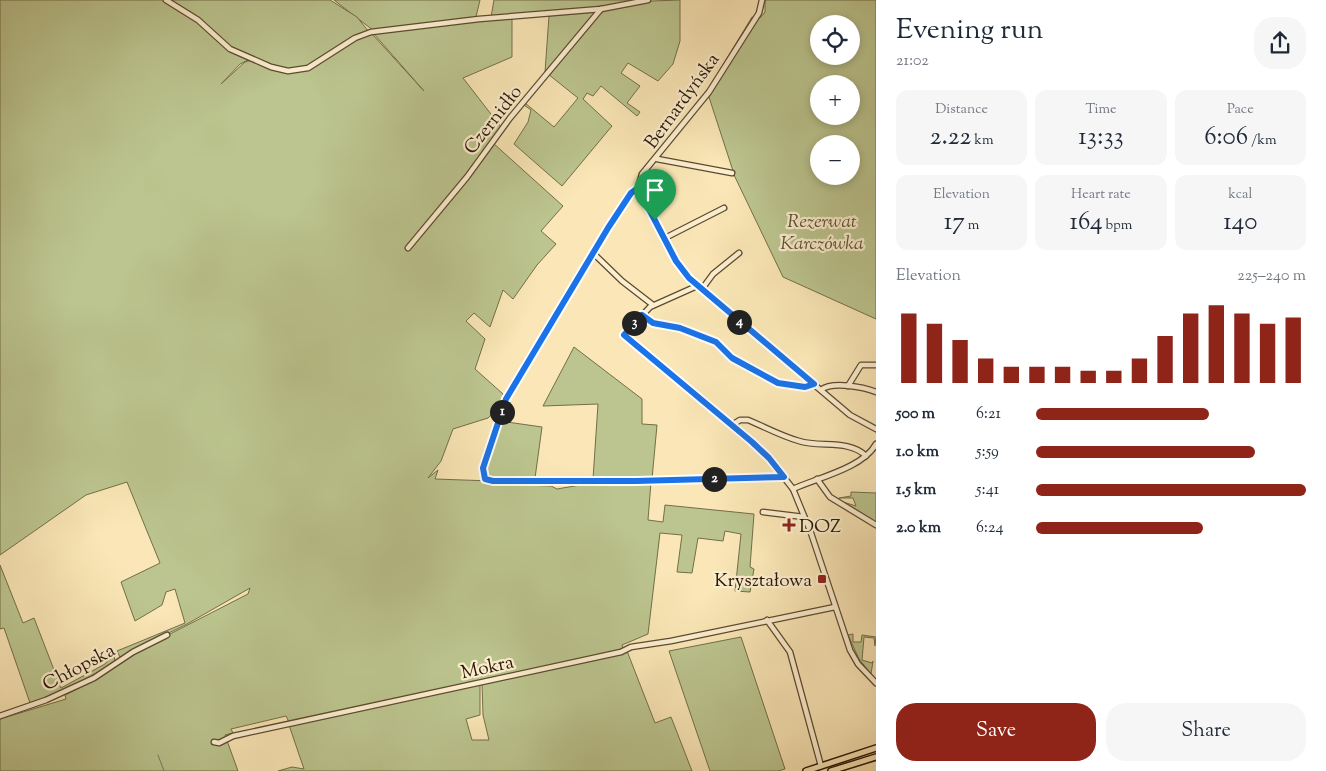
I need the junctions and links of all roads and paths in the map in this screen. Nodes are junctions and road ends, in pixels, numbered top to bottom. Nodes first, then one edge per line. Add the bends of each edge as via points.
1 (166, 0) edge
2 (648, 0) edge
3 (761, 1) edge
4 (601, 9) junction
5 (657, 159) junction
6 (732, 172) dead end
7 (638, 188) junction
8 (724, 208) dead end
9 (665, 238) junction
10 (408, 248) dead end
11 (739, 252) dead end
12 (594, 254) junction
13 (697, 286) junction
14 (702, 290) junction
15 (653, 305) junction
16 (642, 315) junction
17 (876, 365) edge
18 (814, 384) junction
19 (848, 386) junction
20 (821, 390) junction
21 (876, 392) edge
22 (732, 425) junction
23 (876, 429) edge
24 (876, 444) edge
25 (866, 456) junction
26 (784, 477) junction
27 (817, 478) junction
28 (792, 489) junction
29 (763, 512) dead end
30 (804, 516) junction
31 (876, 525) edge
32 (835, 607) junction
33 (767, 620) junction
34 (167, 635) dead end
35 (876, 683) edge
36 (0, 716) edge
37 (214, 742) dead end
38 (876, 748) edge
39 (876, 757) edge
40 (821, 766) junction
41 (806, 771) edge
42 (831, 771) edge

1 - 4 street via 198,20 230,49 288,70 308,68 355,38 371,32
2 - 4 street
3 - 5 street, Bernardyńska via 759,13 715,83
4 - 10 street, Czernidło
5 - 6 street
5 - 7 street, Bernardyńska via 642,174
7 - 9 street
7 - 12 street, Bernardyńska via 630,194
8 - 9 street
9 - 13 street via 679,265
11 - 14 street via 713,274
12 - 15 street
12 - 26 street, Bernardyńska via 506,399 483,468 485,479 636,481
13 - 14 street
13 - 15 street
14 - 18 street
15 - 16 street
16 - 18 street via 653,323 680,328 716,342 732,358 778,383 805,387
16 - 22 street via 624,335
17 - 19 street via 861,365
18 - 20 street
19 - 20 street
19 - 21 street
20 - 23 street via 850,415
22 - 25 street via 748,420 798,441 836,445 857,450
22 - 26 street via 769,458
24 - 25 street
25 - 27 street
26 - 28 street
27 - 28 street
27 - 31 street via 830,497
28 - 30 street
29 - 30 street
30 - 32 street
32 - 33 street, Mokra
32 - 35 street via 850,650
33 - 37 street, Mokra
33 - 40 street via 790,652
34 - 36 street, Chłopska via 133,652 94,678
38 - 40 main road
39 - 42 main road
40 - 41 main road

